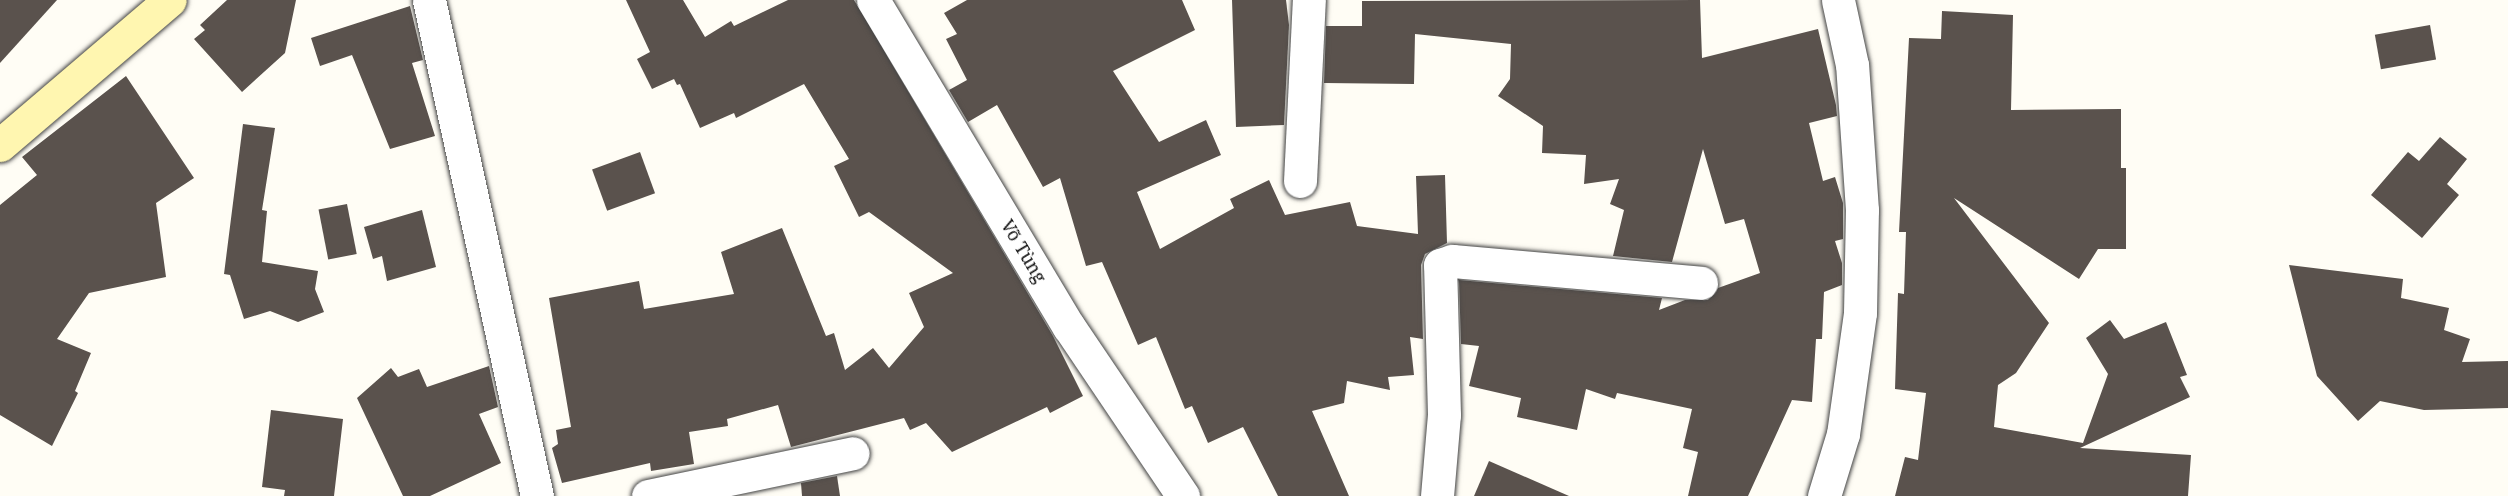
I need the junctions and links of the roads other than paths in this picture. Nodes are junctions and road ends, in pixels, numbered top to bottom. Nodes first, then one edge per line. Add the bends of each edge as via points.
1 (170, 0) edge
2 (429, 0) edge
3 (873, 0) edge
4 (1310, 0) edge
5 (1838, 0) edge
6 (0, 145) edge
7 (1300, 181) dead end
8 (1701, 283) dead end
9 (853, 453) dead end
10 (537, 496) edge
11 (648, 496) edge
12 (1183, 496) edge
13 (1437, 496) edge
14 (1824, 496) edge

1 - 6 street
2 - 10 street
3 - 12 street, Võ Tùng via 1069,327
4 - 7 street
5 - 14 street via 1852,66 1862,210 1860,314 1844,434
8 - 13 street via 1452,261 1440,265 1444,415
9 - 11 street

